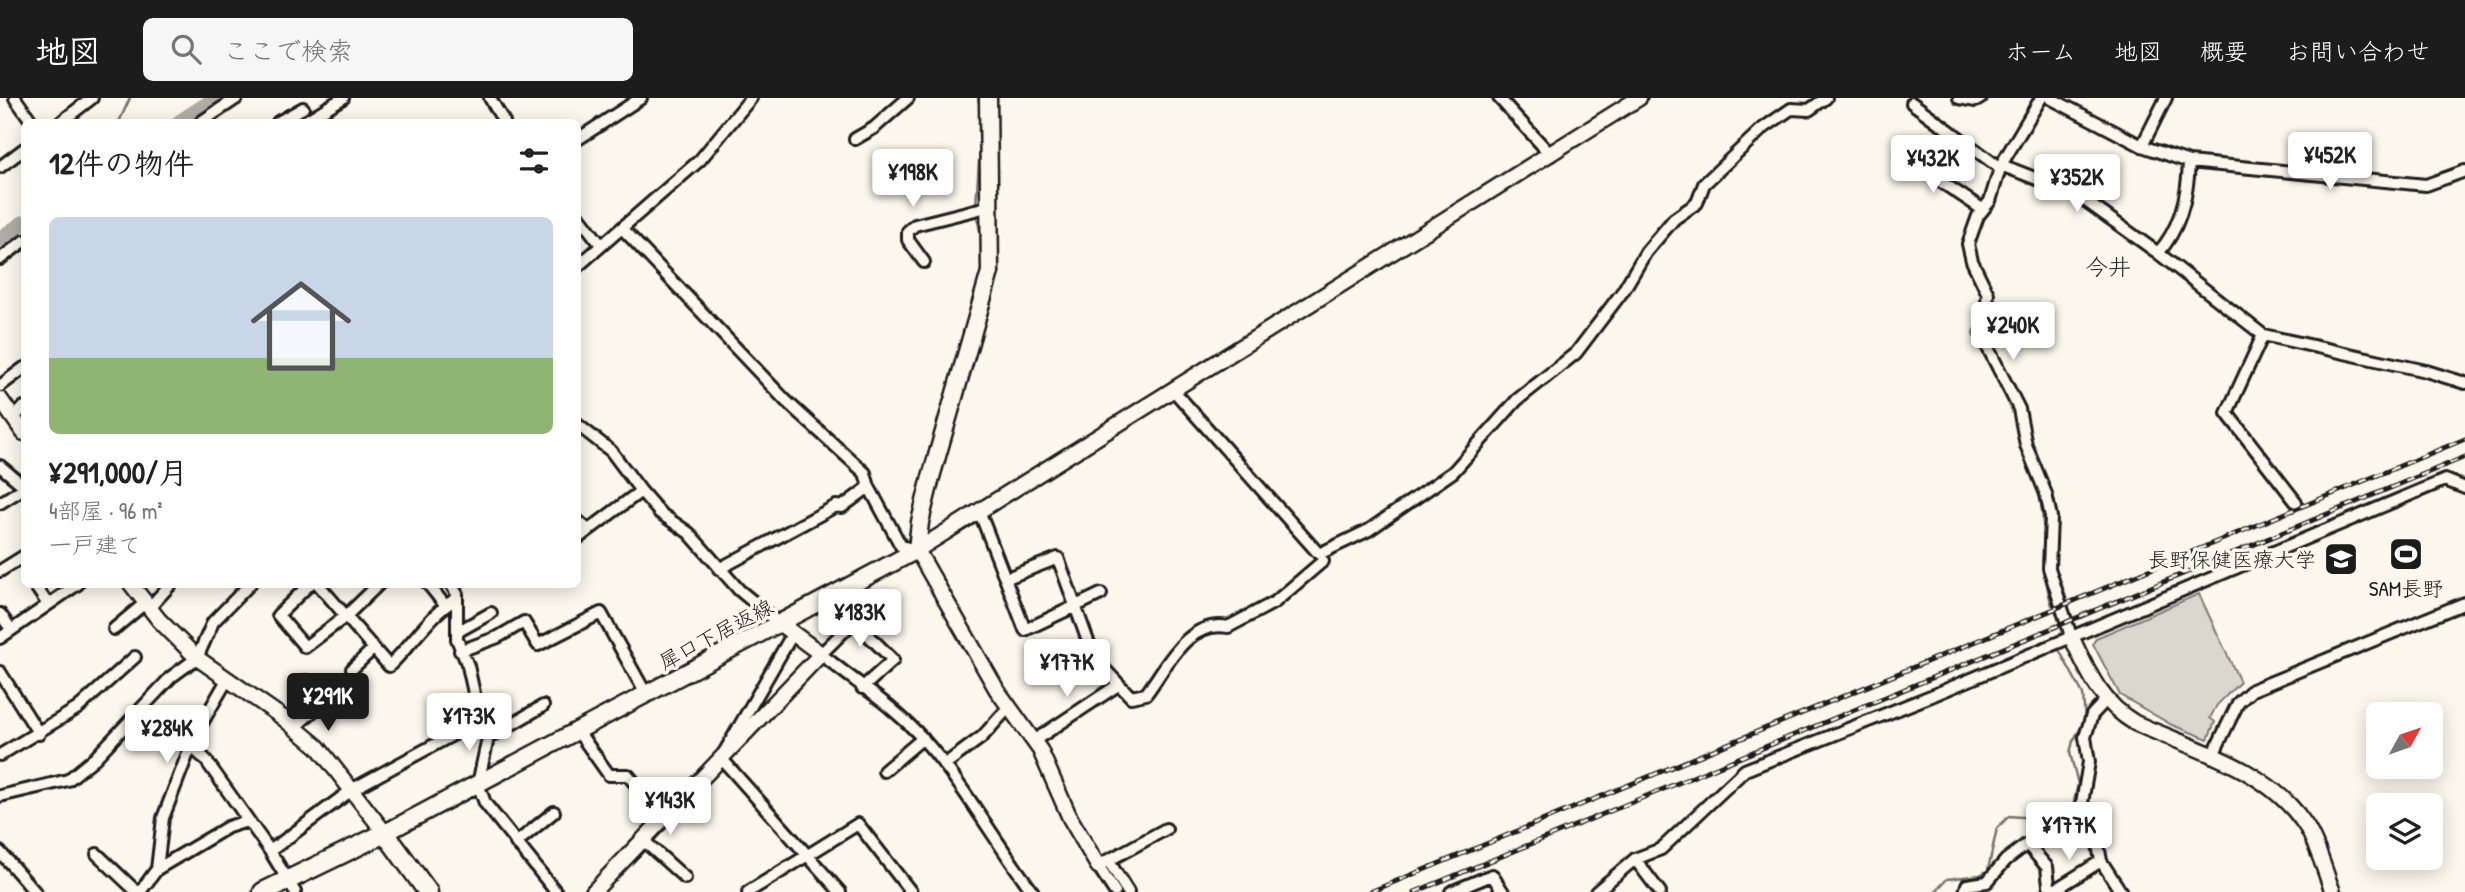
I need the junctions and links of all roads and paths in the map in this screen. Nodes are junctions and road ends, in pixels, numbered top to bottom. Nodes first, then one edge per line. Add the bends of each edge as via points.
1 (15, 98) edge
2 (92, 98) edge
3 (237, 98) edge
4 (343, 98) edge
5 (490, 98) edge
6 (641, 98) edge
7 (751, 98) edge
8 (908, 98) edge
9 (988, 98) edge
10 (1499, 98) edge
11 (1639, 98) edge
12 (1826, 98) edge
13 (1959, 98) edge
14 (1980, 98) edge
15 (2041, 98) edge
16 (2050, 98) edge
17 (2166, 98) edge
18 (300, 103) edge
19 (1912, 103) dead end
20 (30, 119) edge
21 (65, 119) edge
22 (206, 119) edge
23 (281, 119) edge
24 (307, 119) edge
25 (311, 119) edge
26 (502, 119) edge
27 (581, 137) edge
28 (855, 139) dead end
29 (2142, 146) junction
30 (21, 151) edge
31 (1551, 155) junction
32 (1901, 155) dead end
33 (2189, 162) junction
34 (2001, 166) junction
35 (0, 167) edge
36 (2465, 171) edge
37 (991, 206) junction
38 (1982, 209) junction
39 (581, 219) edge
40 (622, 229) junction
41 (21, 243) edge
42 (601, 245) junction
43 (2158, 253) junction
44 (0, 258) edge
45 (924, 262) dead end
46 (581, 263) edge
47 (2263, 335) junction
48 (21, 370) edge
49 (2465, 383) edge
50 (0, 386) edge
51 (1174, 391) junction
52 (0, 399) edge
53 (19, 413) edge
54 (581, 427) edge
55 (0, 466) edge
56 (21, 484) edge
57 (869, 487) junction
58 (2465, 488) edge
59 (21, 489) edge
60 (641, 491) junction
61 (2296, 502) dead end
62 (0, 503) edge
63 (980, 513) junction
64 (581, 524) edge
65 (588, 530) junction
66 (581, 536) edge
67 (917, 550) junction
68 (21, 558) edge
69 (1323, 561) dead end
70 (719, 569) junction
71 (0, 571) edge
72 (1006, 578) junction
73 (37, 588) edge
74 (71, 588) edge
75 (134, 588) edge
76 (167, 588) edge
77 (246, 588) edge
78 (306, 588) edge
79 (322, 588) edge
80 (375, 588) edge
81 (431, 588) edge
82 (453, 588) edge
83 (1101, 594) dead end
84 (457, 600) junction
85 (47, 603) junction
86 (2465, 603) edge
87 (444, 604) junction
88 (1074, 605) junction
89 (147, 606) junction
90 (491, 613) dead end
91 (0, 614) edge
92 (346, 616) junction
93 (786, 628) junction
94 (11, 629) junction
95 (114, 629) dead end
96 (457, 632) junction
97 (2071, 636) junction
98 (0, 638) edge
99 (373, 649) junction
100 (460, 651) junction
101 (821, 654) junction
102 (135, 657) dead end
103 (197, 658) junction
104 (352, 669) dead end
105 (0, 672) edge
106 (227, 680) junction
107 (306, 681) dead end
108 (1118, 684) junction
109 (862, 688) junction
110 (646, 694) junction
111 (2106, 700) junction
112 (543, 706) dead end
113 (1009, 707) junction
114 (135, 717) junction
115 (480, 720) junction
116 (295, 726) junction
117 (577, 730) junction
118 (40, 734) junction
119 (488, 738) junction
120 (923, 738) junction
121 (1035, 740) junction
122 (191, 746) junction
123 (0, 755) edge
124 (2213, 757) junction
125 (721, 758) junction
126 (944, 765) junction
127 (884, 771) dead end
128 (478, 784) junction
129 (353, 789) junction
130 (0, 796) edge
131 (554, 812) dead end
132 (664, 818) junction
133 (247, 821) junction
134 (1166, 829) dead end
135 (385, 833) junction
136 (643, 840) junction
137 (516, 843) junction
138 (270, 851) junction
139 (0, 852) edge
140 (97, 854) dead end
141 (806, 855) junction
142 (1635, 859) junction
143 (2101, 861) junction
144 (1103, 863) junction
145 (157, 869) junction
146 (685, 878) dead end
147 (291, 886) edge
148 (420, 889) edge
149 (756, 890) edge
150 (2054, 891) edge
151 (35, 892) edge
152 (138, 892) edge
153 (263, 892) edge
154 (556, 892) edge
155 (593, 892) edge
156 (840, 892) edge
157 (911, 892) edge
158 (1032, 892) edge
159 (1107, 892) edge
160 (1115, 892) edge
161 (1128, 892) edge
162 (1451, 892) edge
163 (1503, 892) edge
164 (1596, 892) edge
165 (1660, 892) edge
166 (1965, 892) edge
167 (2121, 892) edge
168 (2333, 892) edge

1 - 20 street
2 - 21 street
3 - 22 street
4 - 25 street
5 - 26 street
6 - 27 street
7 - 40 street via 700,160
8 - 28 street
9 - 37 main road
10 - 31 street
11 - 31 street
12 - 51 street via 1810,110 1791,109 1762,129 1704,184 1697,203 1674,219 1646,252 1576,353 1517,400 1452,472 1369,530 1320,554
13 - 14 street
15 - 34 street
16 - 29 street
17 - 29 street
18 - 23 street
18 - 24 street
19 - 34 street
29 - 33 street
30 - 35 street
31 - 51 street
32 - 38 street
33 - 36 street via 2426,185
33 - 43 street via 2173,237
34 - 38 street via 1990,201
34 - 43 street via 2076,194
37 - 45 street via 915,225 908,231 908,240
37 - 67 main road via 990,272 928,488
38 - 97 street via 1968,244 1989,294 1982,336 2019,409 2026,445 2046,494 2051,517 2049,568
39 - 42 street
40 - 42 street
40 - 57 street via 786,401 865,473
41 - 44 street
42 - 46 street
43 - 47 street
47 - 49 street
47 - 61 street via 2227,413
48 - 50 street
51 - 63 street
52 - 53 street
54 - 60 street via 611,451
55 - 56 street
57 - 67 street via 901,546
57 - 70 street via 842,507 836,506
58 - 97 street via 2445,480
59 - 62 street
60 - 65 street
60 - 70 street via 660,513 689,533
63 - 67 street
63 - 72 street
64 - 65 street
65 - 66 street
67 - 93 main road, 犀口下居返線
67 - 113 street
68 - 71 street
69 - 108 street via 1275,601 1228,627 1202,627 1146,694 1131,697
70 - 93 street
72 - 88 street via 1058,558
72 - 88 street via 1025,630
73 - 85 street
74 - 85 street
75 - 89 street
76 - 89 street
77 - 103 street via 212,622
78 - 92 street via 278,615 305,647
79 - 92 street
80 - 92 street
81 - 87 street
82 - 84 street
83 - 88 street
84 - 87 street
84 - 96 street
85 - 94 street
86 - 124 street via 2252,690 2233,711
87 - 99 street via 389,666
88 - 108 street via 1094,658
89 - 95 street
89 - 103 street
90 - 96 street
91 - 94 street
92 - 99 street
93 - 101 street
93 - 110 main road, 犀口下居返線
93 - 125 street
94 - 98 street
96 - 100 street
97 - 111 street
97 - 142 street via 1745,771 1661,849
99 - 104 street
100 - 110 street via 524,622 538,645 601,613
100 - 115 street via 468,666
101 - 109 street
101 - 109 street via 854,621 892,660
101 - 125 street
102 - 118 street via 78,708
103 - 106 street
103 - 114 street via 171,677
105 - 118 street
106 - 116 street
106 - 122 street
107 - 116 street via 328,698
108 - 121 street
109 - 120 street
110 - 117 main road, 犀口下居返線
111 - 124 street via 2135,723
111 - 143 street via 2092,715 2085,737 2089,762 2082,803 2096,834
112 - 119 street via 529,708
113 - 121 street
113 - 126 street via 982,737
114 - 122 street via 162,736
114 - 130 street via 68,780
115 - 119 street
115 - 129 street
116 - 129 street
117 - 128 main road, 犀口下居返線
117 - 132 street via 609,775 628,775
118 - 123 street
119 - 128 street
120 - 126 street
120 - 127 street
121 - 144 street via 1078,834
122 - 133 street
122 - 145 street via 163,818
124 - 168 street via 2261,780 2281,796 2305,824
125 - 132 street
125 - 141 street
126 - 158 street
128 - 135 main road, 犀口下居返線
128 - 137 street via 485,803
129 - 135 street
129 - 138 street
131 - 137 street
132 - 136 street
133 - 138 street
133 - 145 street via 228,827
134 - 144 street
135 - 147 main road
135 - 148 main road
136 - 146 street
136 - 155 street
137 - 154 street
138 - 147 street
139 - 151 street
140 - 152 street
141 - 149 street
141 - 156 street
141 - 157 street via 858,824
142 - 164 street
142 - 165 street
143 - 150 street
143 - 167 street
144 - 159 street via 1096,872
144 - 160 street
144 - 161 street
145 - 152 street
147 - 153 main road
150 - 166 street via 2047,867 2027,844 1987,882 1967,885
162 - 163 street via 1492,875

